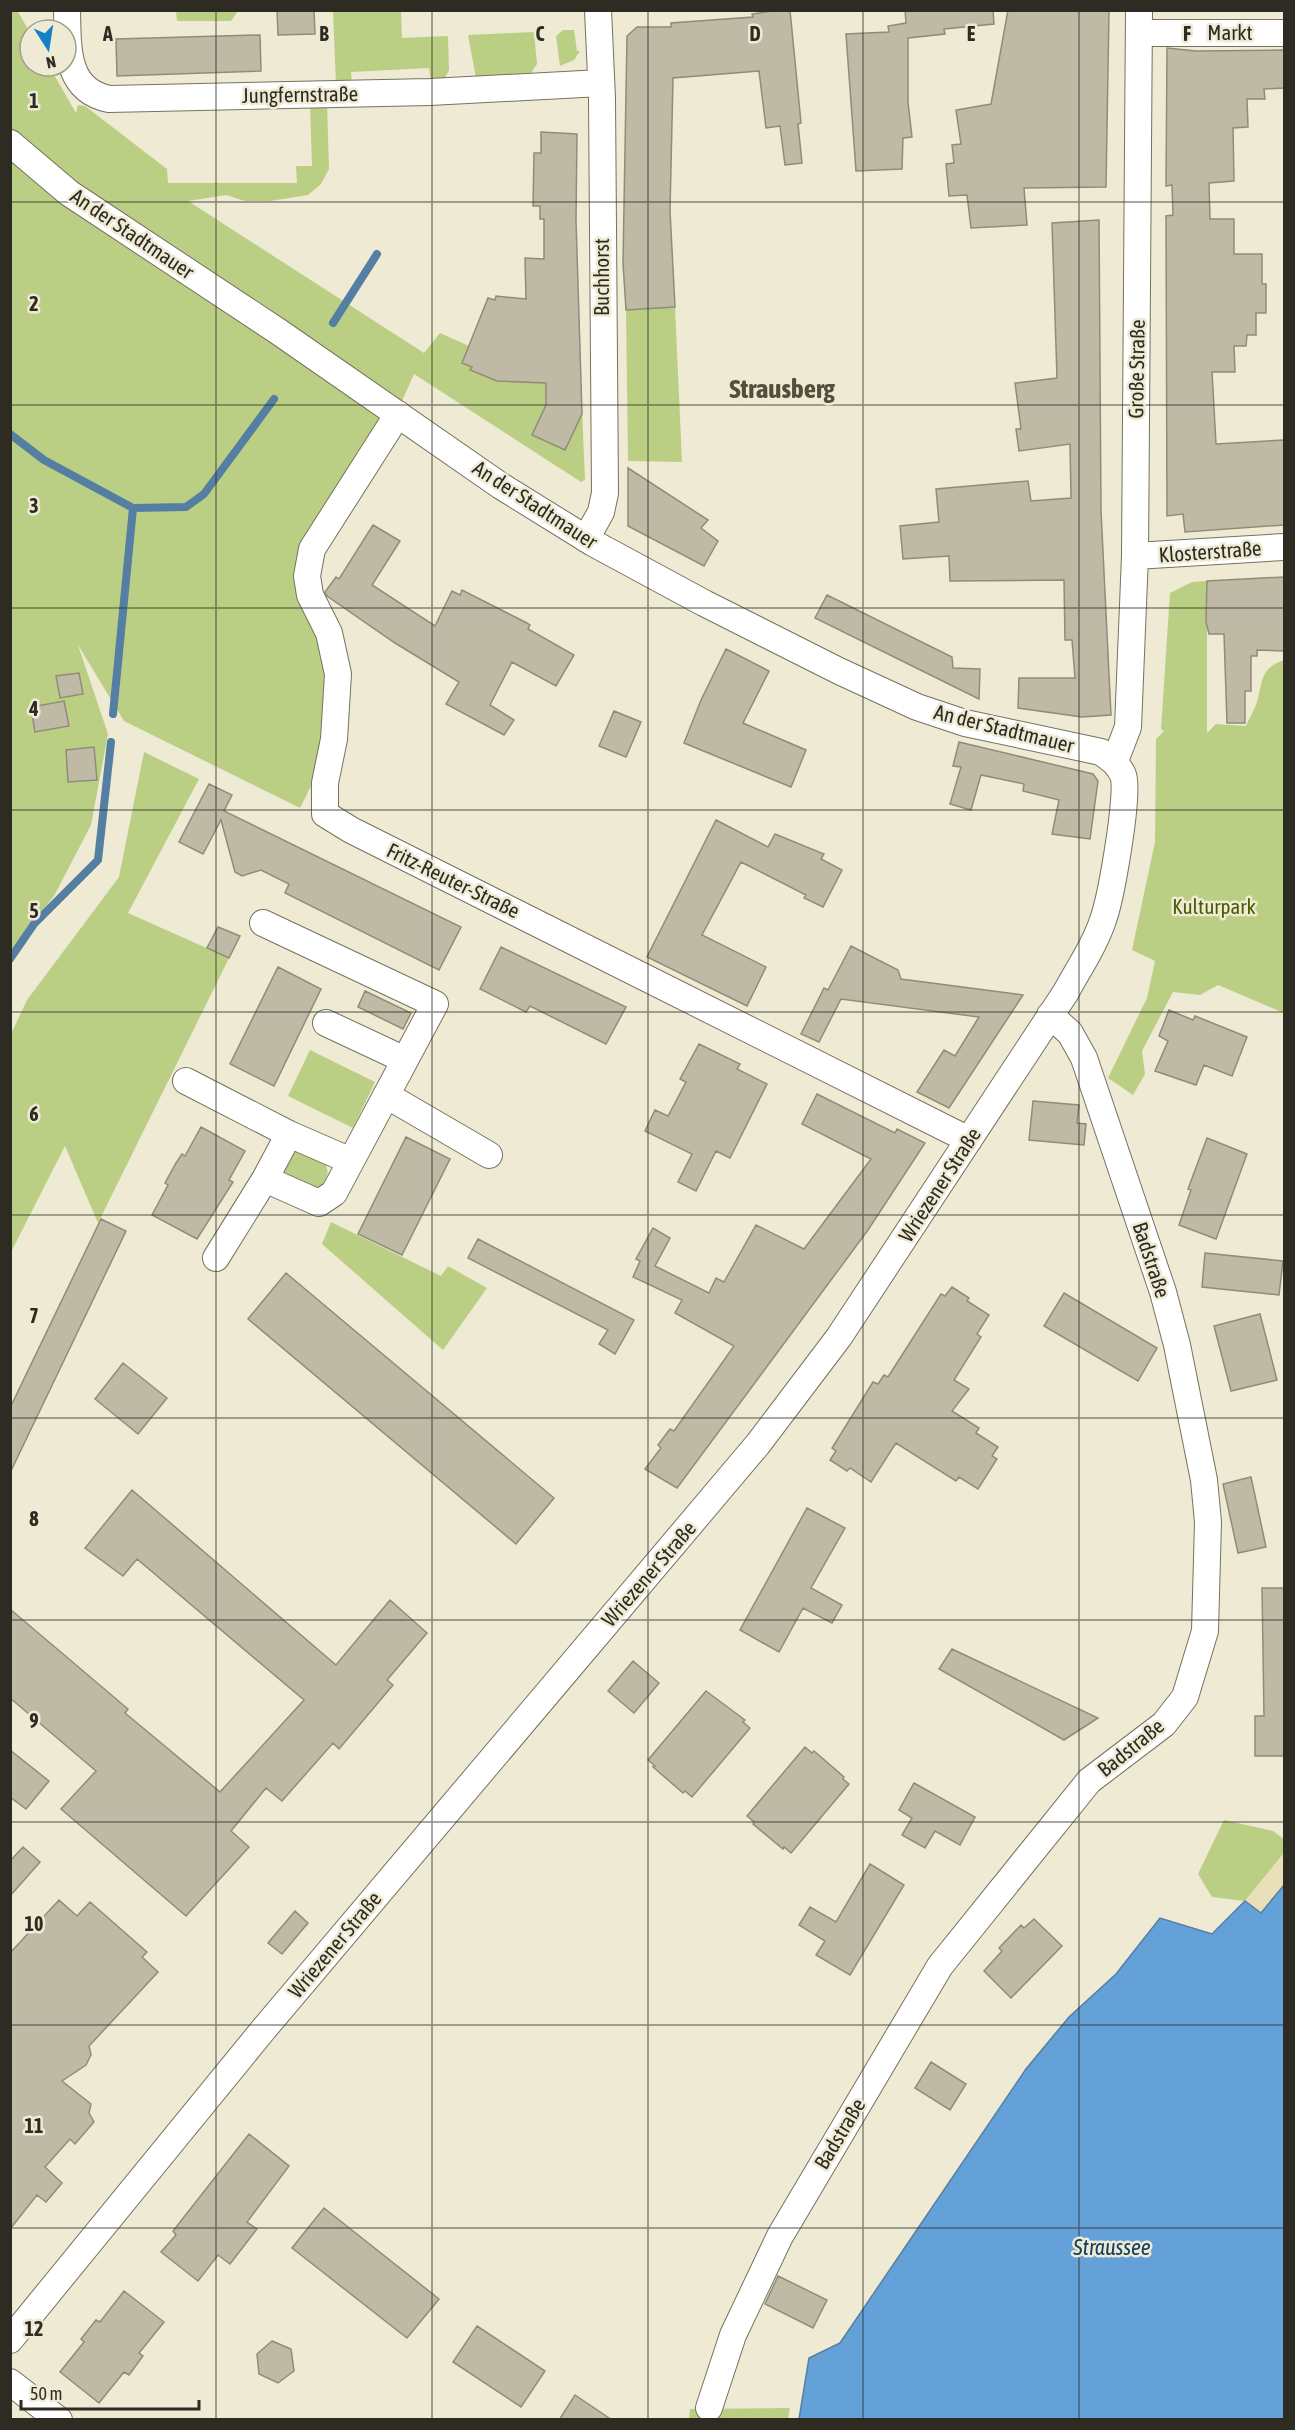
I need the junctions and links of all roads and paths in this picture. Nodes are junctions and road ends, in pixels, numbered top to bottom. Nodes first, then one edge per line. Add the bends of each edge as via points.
1 (67, 10) edge
2 (602, 11) edge
3 (1140, 22) edge
4 (1284, 33) edge
5 (601, 83) junction
6 (10, 143) edge
7 (398, 414) junction
8 (586, 539) junction
9 (1284, 547) edge
10 (1135, 556) junction
11 (1115, 761) junction
12 (263, 923) dead end
13 (1050, 1015) junction
14 (326, 1023) dead end
15 (405, 1060) junction
16 (186, 1080) dead end
17 (386, 1095) junction
18 (289, 1134) junction
19 (969, 1140) junction
20 (489, 1155) dead end
21 (351, 1161) junction
22 (265, 1179) junction
23 (216, 1258) dead end
24 (10, 2340) edge
25 (10, 2382) edge
26 (709, 2408) dead end
27 (59, 2420) edge

1 - 5 street, Jungfernstraße via 73,72 85,89 108,99 430,92
2 - 5 street, Buchhorst
3 - 4 street, Markt
3 - 10 street, Große Straße
5 - 8 street, Buchhorst via 605,493 602,512
6 - 7 street, An der Stadtmauer via 69,193
7 - 8 street, An der Stadtmauer
7 - 19 street, Fritz-Reuter-Straße via 312,549 307,576 310,595 329,633 338,674 325,814
8 - 11 street, An der Stadtmauer via 704,603 917,707 965,723 1101,752
9 - 10 street, Klosterstraße
10 - 11 street, Große Straße via 1128,727
11 - 13 street, Wriezener Straße via 1124,778 1119,842 1104,918
12 - 15 street via 435,1004
13 - 19 street, Wriezener Straße
13 - 26 street, Badstraße via 1070,1033 1084,1058 1177,1345 1204,1480 1208,1522 1205,1631 1185,1697 1164,1724 1089,1781 940,1966 780,2236 733,2336
14 - 15 street
15 - 17 street
16 - 18 street
17 - 20 street
17 - 21 street
18 - 21 street
18 - 22 street
19 - 24 street, Wriezener Straße via 839,1337 758,1444 263,2030
21 - 22 street via 334,1193 319,1203
22 - 23 street
25 - 27 street

